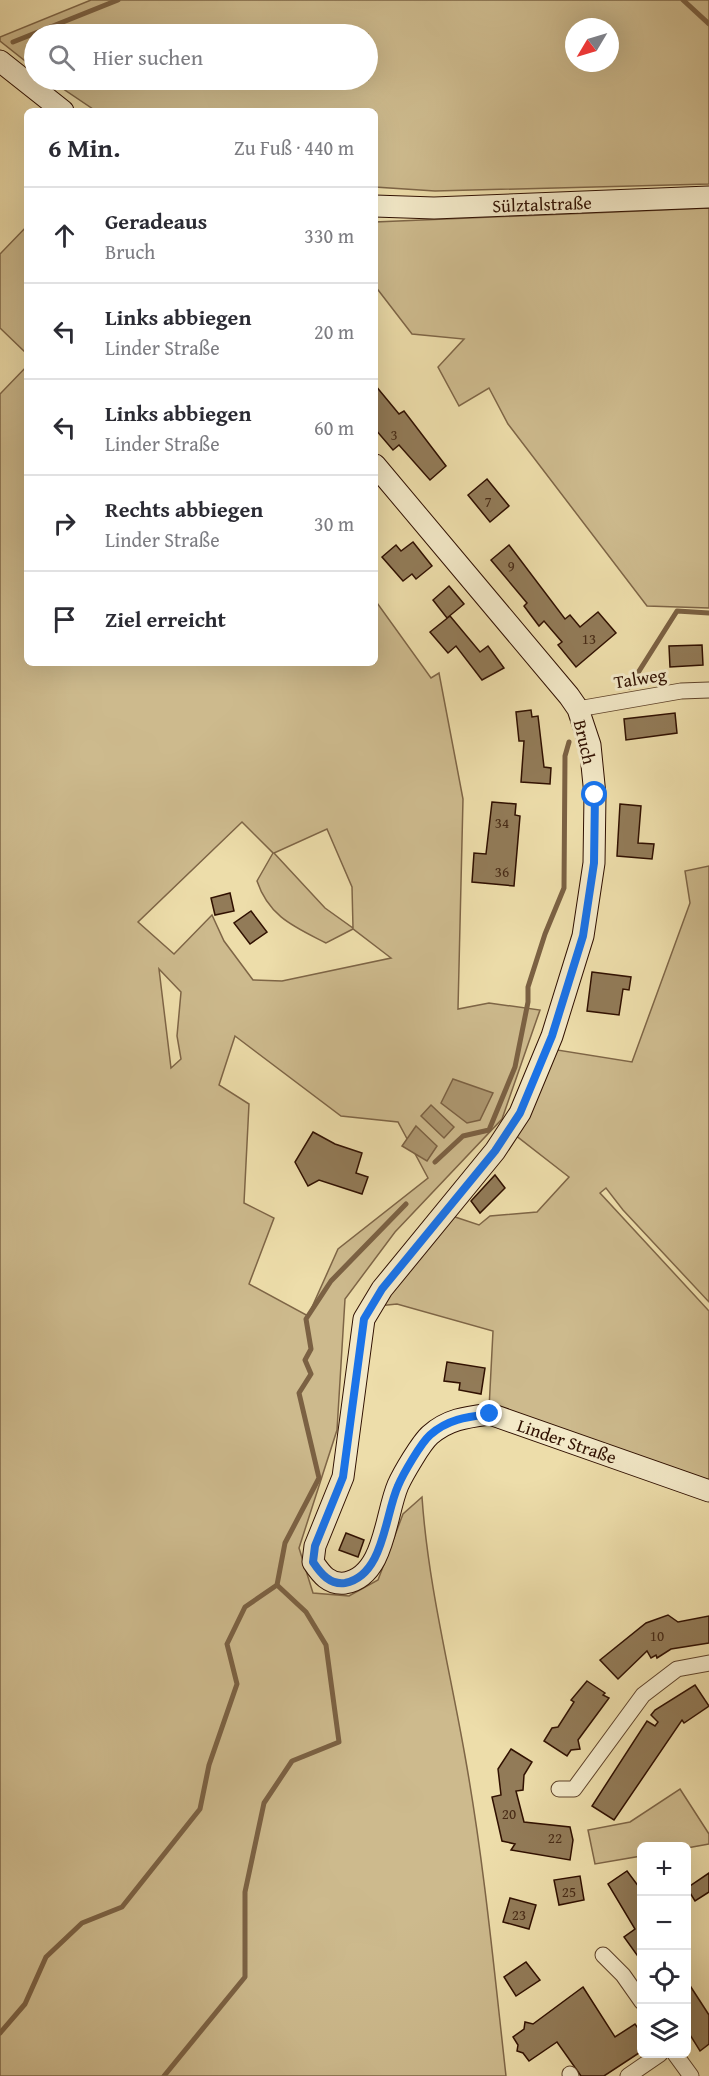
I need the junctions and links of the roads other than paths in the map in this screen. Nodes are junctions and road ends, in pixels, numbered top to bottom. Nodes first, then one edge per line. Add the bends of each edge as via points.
1 (0, 61) edge
2 (24, 80) edge
3 (37, 90) edge
4 (59, 108) edge
5 (709, 197) edge
6 (378, 206) edge
7 (378, 469) edge
8 (709, 690) edge
9 (578, 709) junction
10 (709, 1491) edge
11 (338, 1584) joint
12 (709, 1663) edge
13 (559, 1789) dead end
14 (603, 1955) dead end
15 (637, 1995) edge
16 (654, 2058) edge
17 (678, 2058) edge
18 (627, 2076) edge
19 (691, 2076) edge

1 - 2 street
3 - 4 street
5 - 6 street, Sülztalstraße via 434,208
7 - 9 street, Bruch
8 - 9 street, Talweg via 681,691
9 - 11 street, Bruch via 590,745 595,795 594,863 583,936 552,1036 520,1113 495,1151 382,1289 364,1319 343,1477 315,1546 313,1562 323,1577
10 - 11 street, Linder Straße via 490,1414 453,1419 428,1436 398,1485 378,1551 366,1571 351,1582
12 - 13 street via 677,1669 643,1695 574,1789
14 - 15 street
16 - 18 street
17 - 19 street

